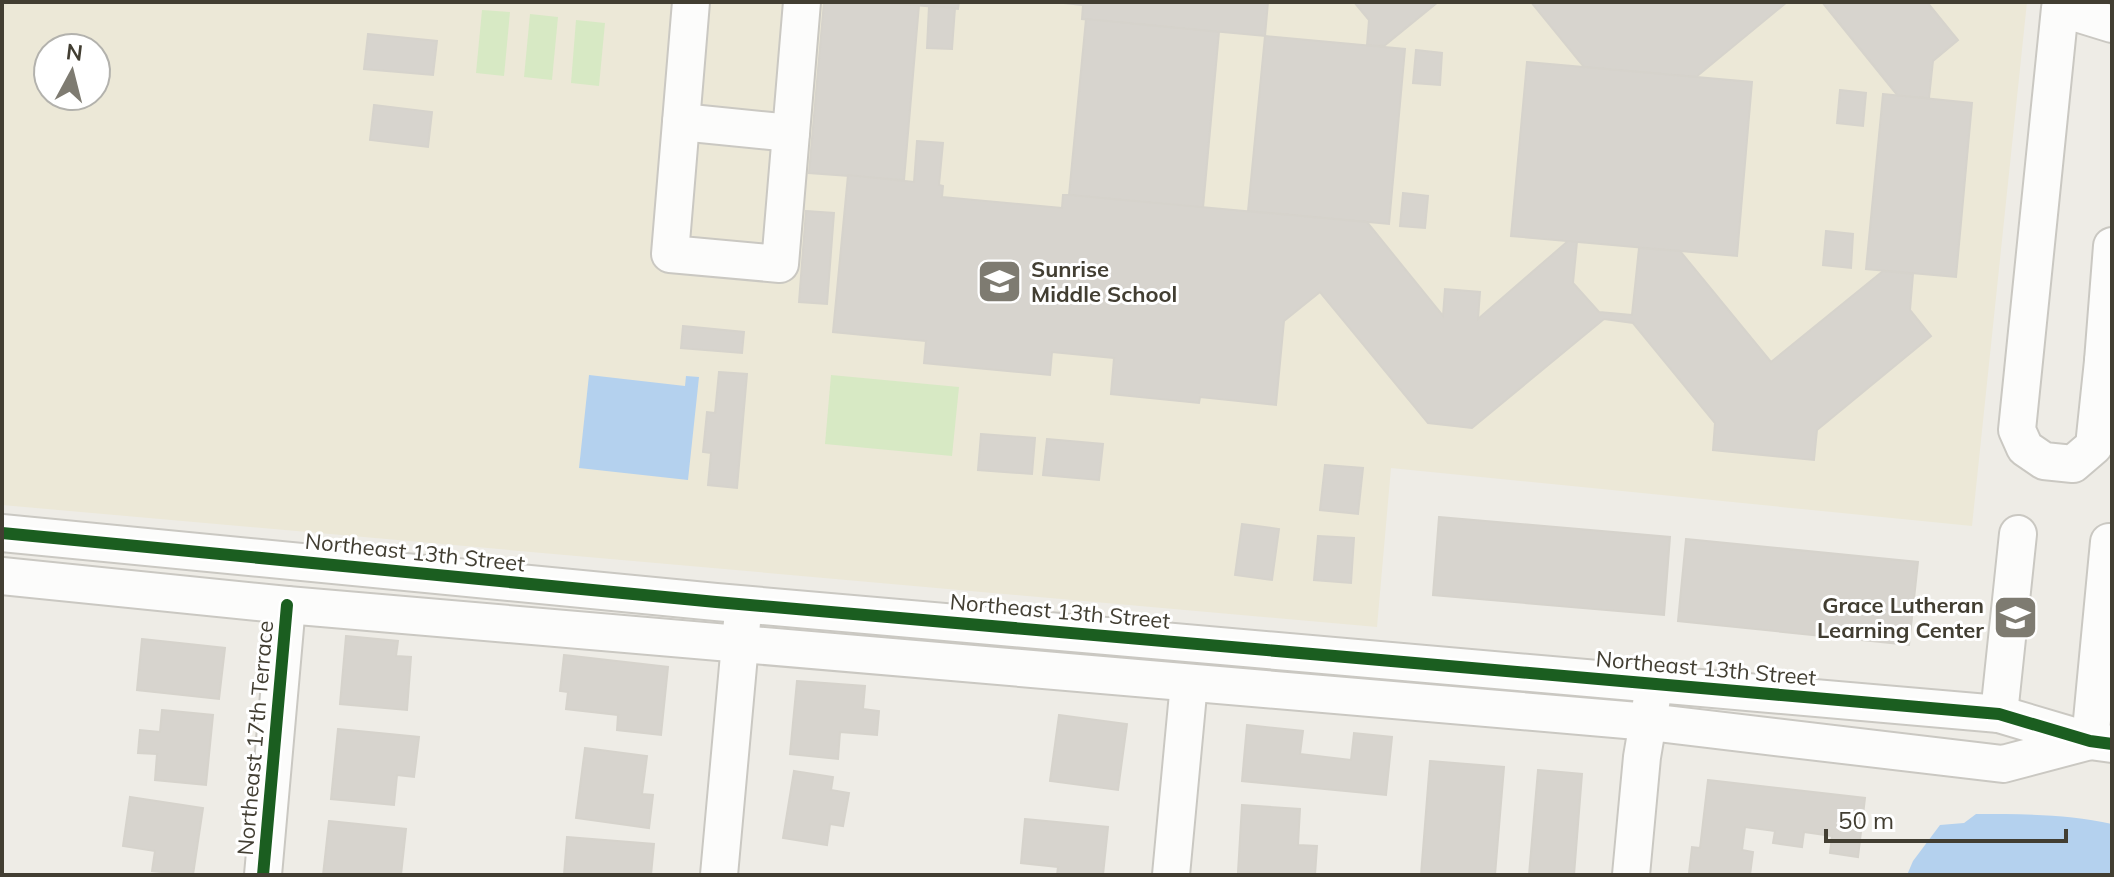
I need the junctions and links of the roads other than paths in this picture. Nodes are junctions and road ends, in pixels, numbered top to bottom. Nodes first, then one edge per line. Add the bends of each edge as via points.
1 (691, 2) edge
2 (802, 2) edge
3 (2112, 24) edge
4 (681, 122) junction
5 (791, 133) junction
6 (2112, 246) edge
7 (2108, 362) edge
8 (2073, 464) junction
9 (2112, 469) edge
10 (2, 533) edge
11 (2018, 534) dead end
12 (2109, 542) dead end
13 (2, 576) edge
14 (743, 604) junction
15 (287, 605) junction
16 (740, 644) junction
17 (1189, 683) junction
18 (1654, 683) junction
19 (1999, 714) junction
20 (1649, 722) junction
21 (2101, 742) edge
22 (263, 875) edge
23 (719, 875) edge
24 (1171, 875) edge
25 (1631, 875) edge

1 - 4 street
2 - 5 street
3 - 8 street via 2060,8 2017,430 2025,448 2044,461
4 - 5 street
4 - 5 street via 670,254 780,264
6 - 7 street
7 - 8 street via 2094,446
8 - 9 street
10 - 14 street, Northeast 13th Street
11 - 19 street
12 - 21 street
13 - 15 street
14 - 16 street
14 - 18 street, Northeast 13th Street
15 - 16 street
15 - 22 street, Northeast 17th Terrace
16 - 17 street
16 - 23 street
17 - 20 street
17 - 24 street
18 - 19 street, Northeast 13th Street
18 - 20 street
19 - 21 street, Northeast 13th Street
20 - 21 street via 2003,764
20 - 25 street

